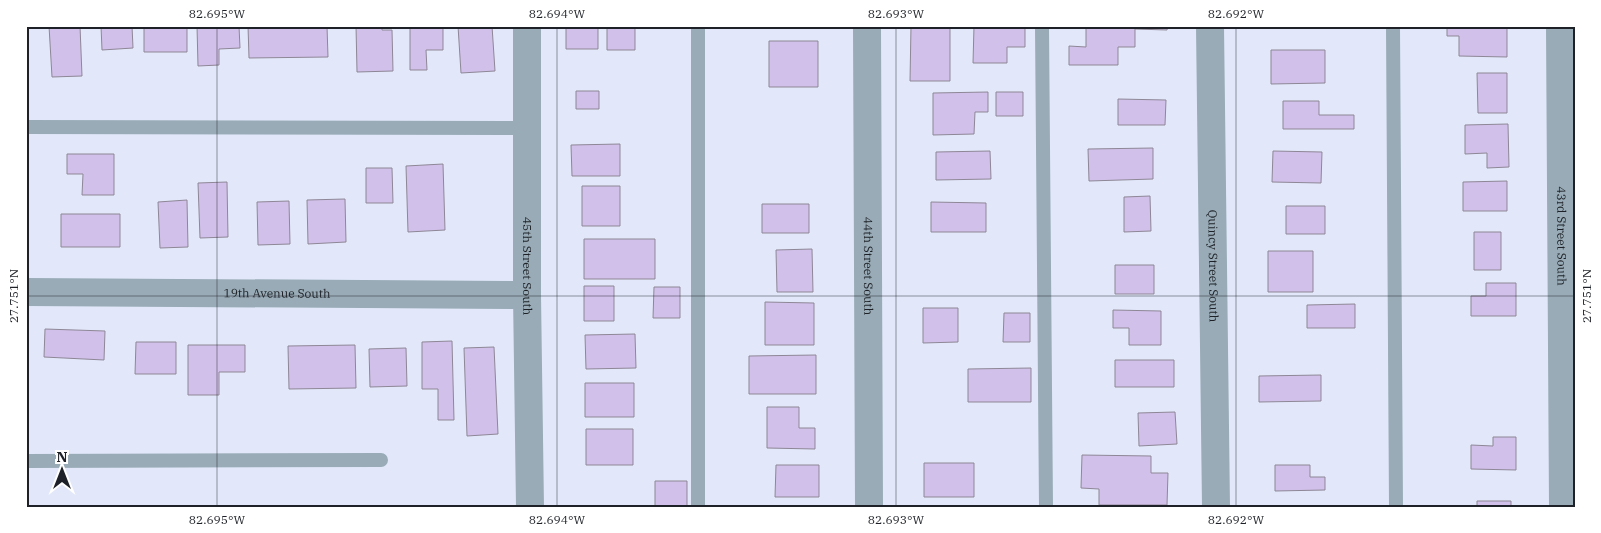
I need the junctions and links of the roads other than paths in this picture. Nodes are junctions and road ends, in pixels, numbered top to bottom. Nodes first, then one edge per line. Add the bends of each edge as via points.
1 (527, 26) edge
2 (698, 26) edge
3 (867, 26) edge
4 (1042, 26) edge
5 (1210, 26) edge
6 (1393, 26) edge
7 (1560, 26) edge
8 (26, 127) edge
9 (527, 128) junction
10 (26, 292) edge
11 (527, 295) junction
12 (381, 460) dead end
13 (26, 461) edge
14 (530, 507) edge
15 (698, 507) edge
16 (869, 507) edge
17 (1046, 507) edge
18 (1216, 507) edge
19 (1396, 507) edge
20 (1563, 507) edge

1 - 9 street, 45th Street South
2 - 15 lane
3 - 16 street, 44th Street South
4 - 17 lane
5 - 18 street, Quincy Street South
6 - 19 lane
7 - 20 street, 43rd Street South
8 - 9 lane
9 - 11 street, 45th Street South
10 - 11 street, 19th Avenue South
11 - 14 street, 45th Street South
12 - 13 lane

